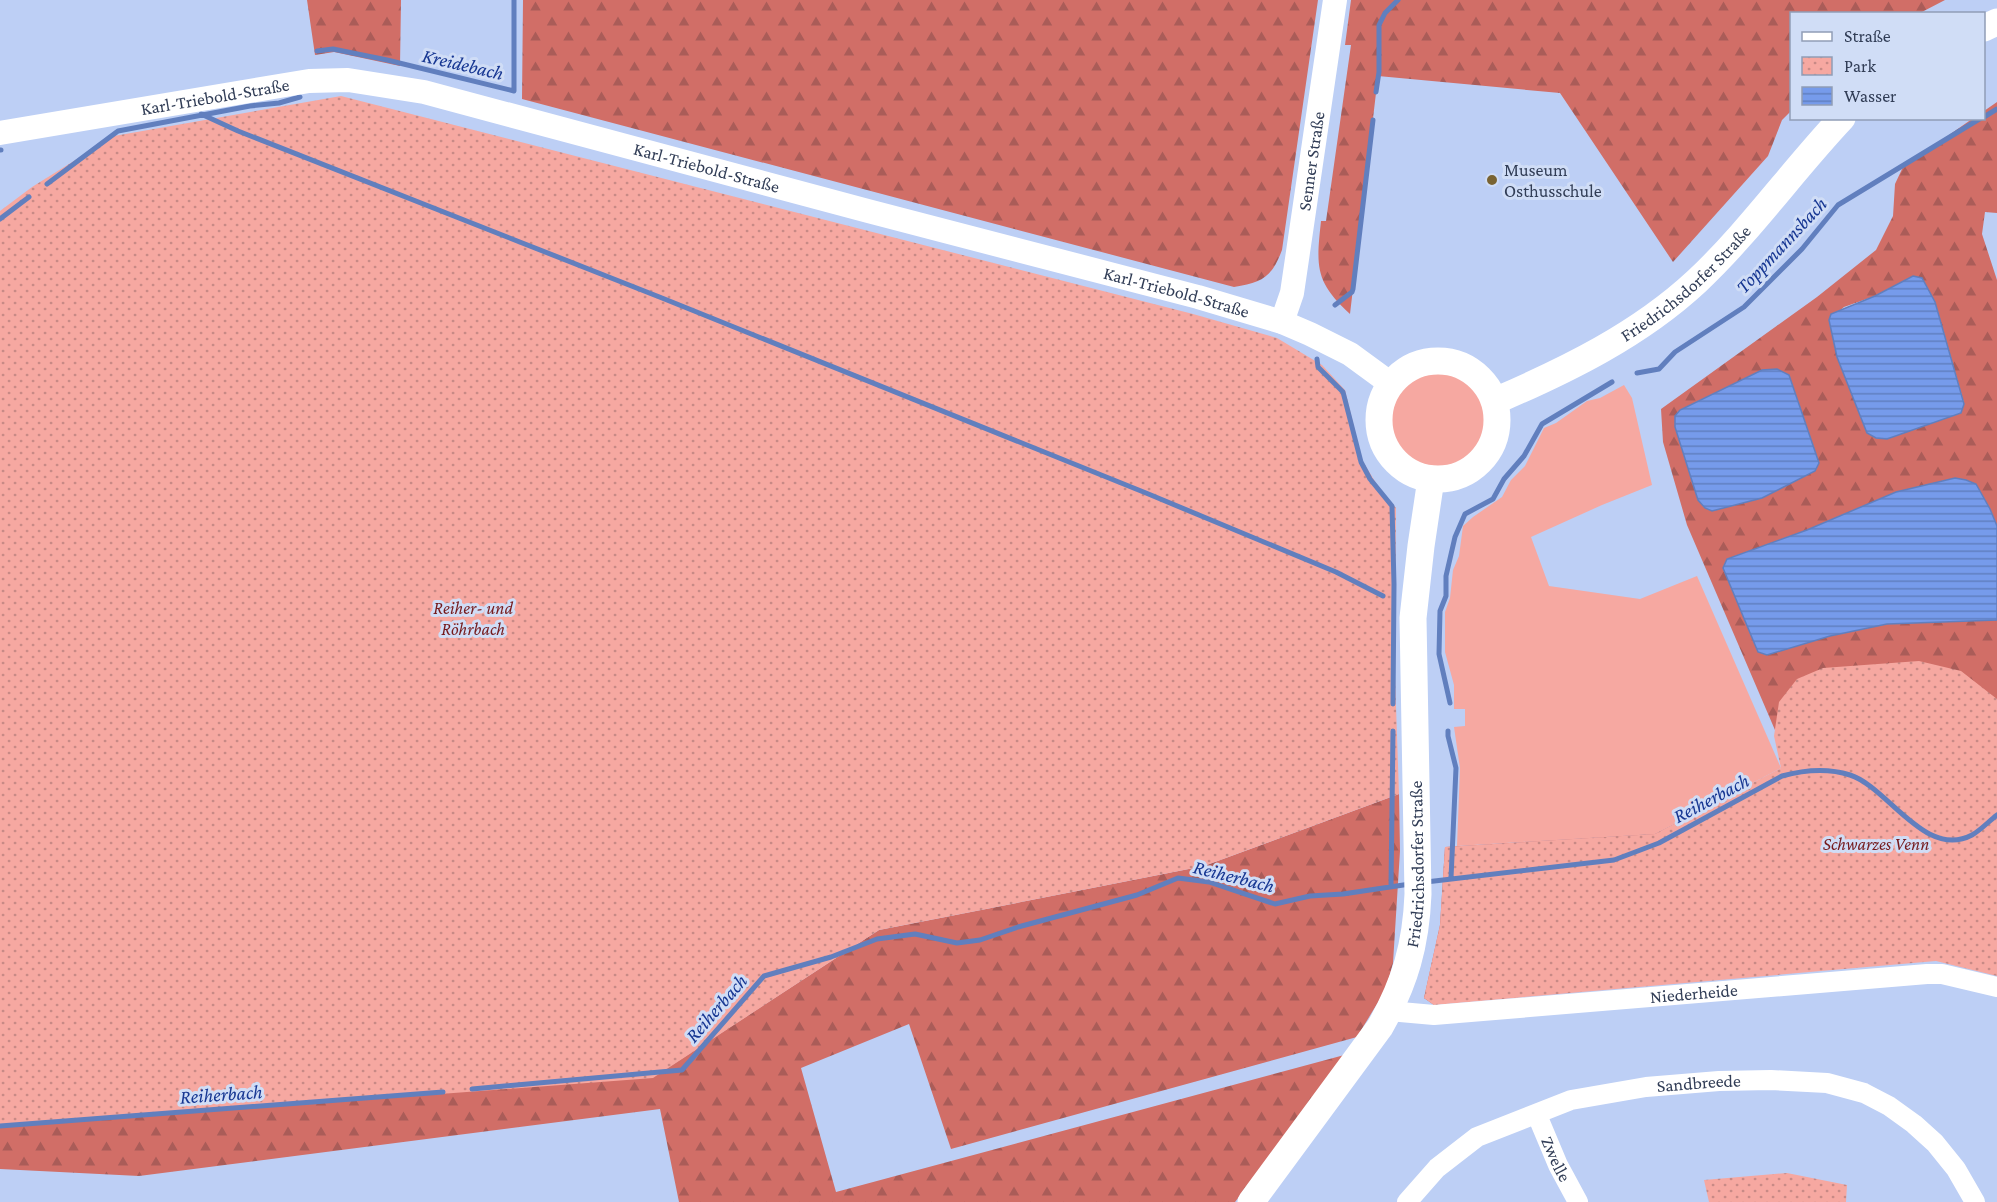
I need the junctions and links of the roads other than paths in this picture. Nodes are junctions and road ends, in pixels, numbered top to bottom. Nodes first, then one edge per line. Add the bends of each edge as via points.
1 (1335, 0) edge
2 (1840, 120) edge
3 (0, 133) edge
4 (1282, 322) junction
5 (1391, 384) junction
6 (1495, 401) junction
7 (1431, 479) junction
8 (1997, 987) edge
9 (1389, 1011) junction
10 (1537, 1115) junction
11 (1251, 1202) edge
12 (1407, 1202) edge
13 (1578, 1202) edge
14 (1975, 1202) edge

1 - 4 street, Senner Straße via 1292,293
2 - 6 main road, Friedrichsdorfer Straße via 1720,258 1671,303 1603,349
3 - 4 street, Karl-Triebold-Straße via 309,81 348,80 424,92 509,114
4 - 5 street, Karl-Triebold-Straße via 1350,354
5 - 6 main road via 1416,365 1454,363 1473,371
5 - 7 main road via 1379,415 1382,439 1394,460 1412,473
6 - 7 main road via 1498,425 1492,446 1482,461 1451,478
7 - 9 main road, Friedrichsdorfer Straße via 1413,618 1416,929 1403,981
8 - 9 street, Niederheide via 1927,974 1434,1015
9 - 11 main road, Friedrichsdorfer Straße
10 - 12 street, Sandbreede via 1477,1137 1437,1168
10 - 13 street, Zwelle
10 - 14 street, Sandbreede via 1571,1100 1646,1087 1719,1081 1827,1083 1864,1093 1914,1124 1935,1143

